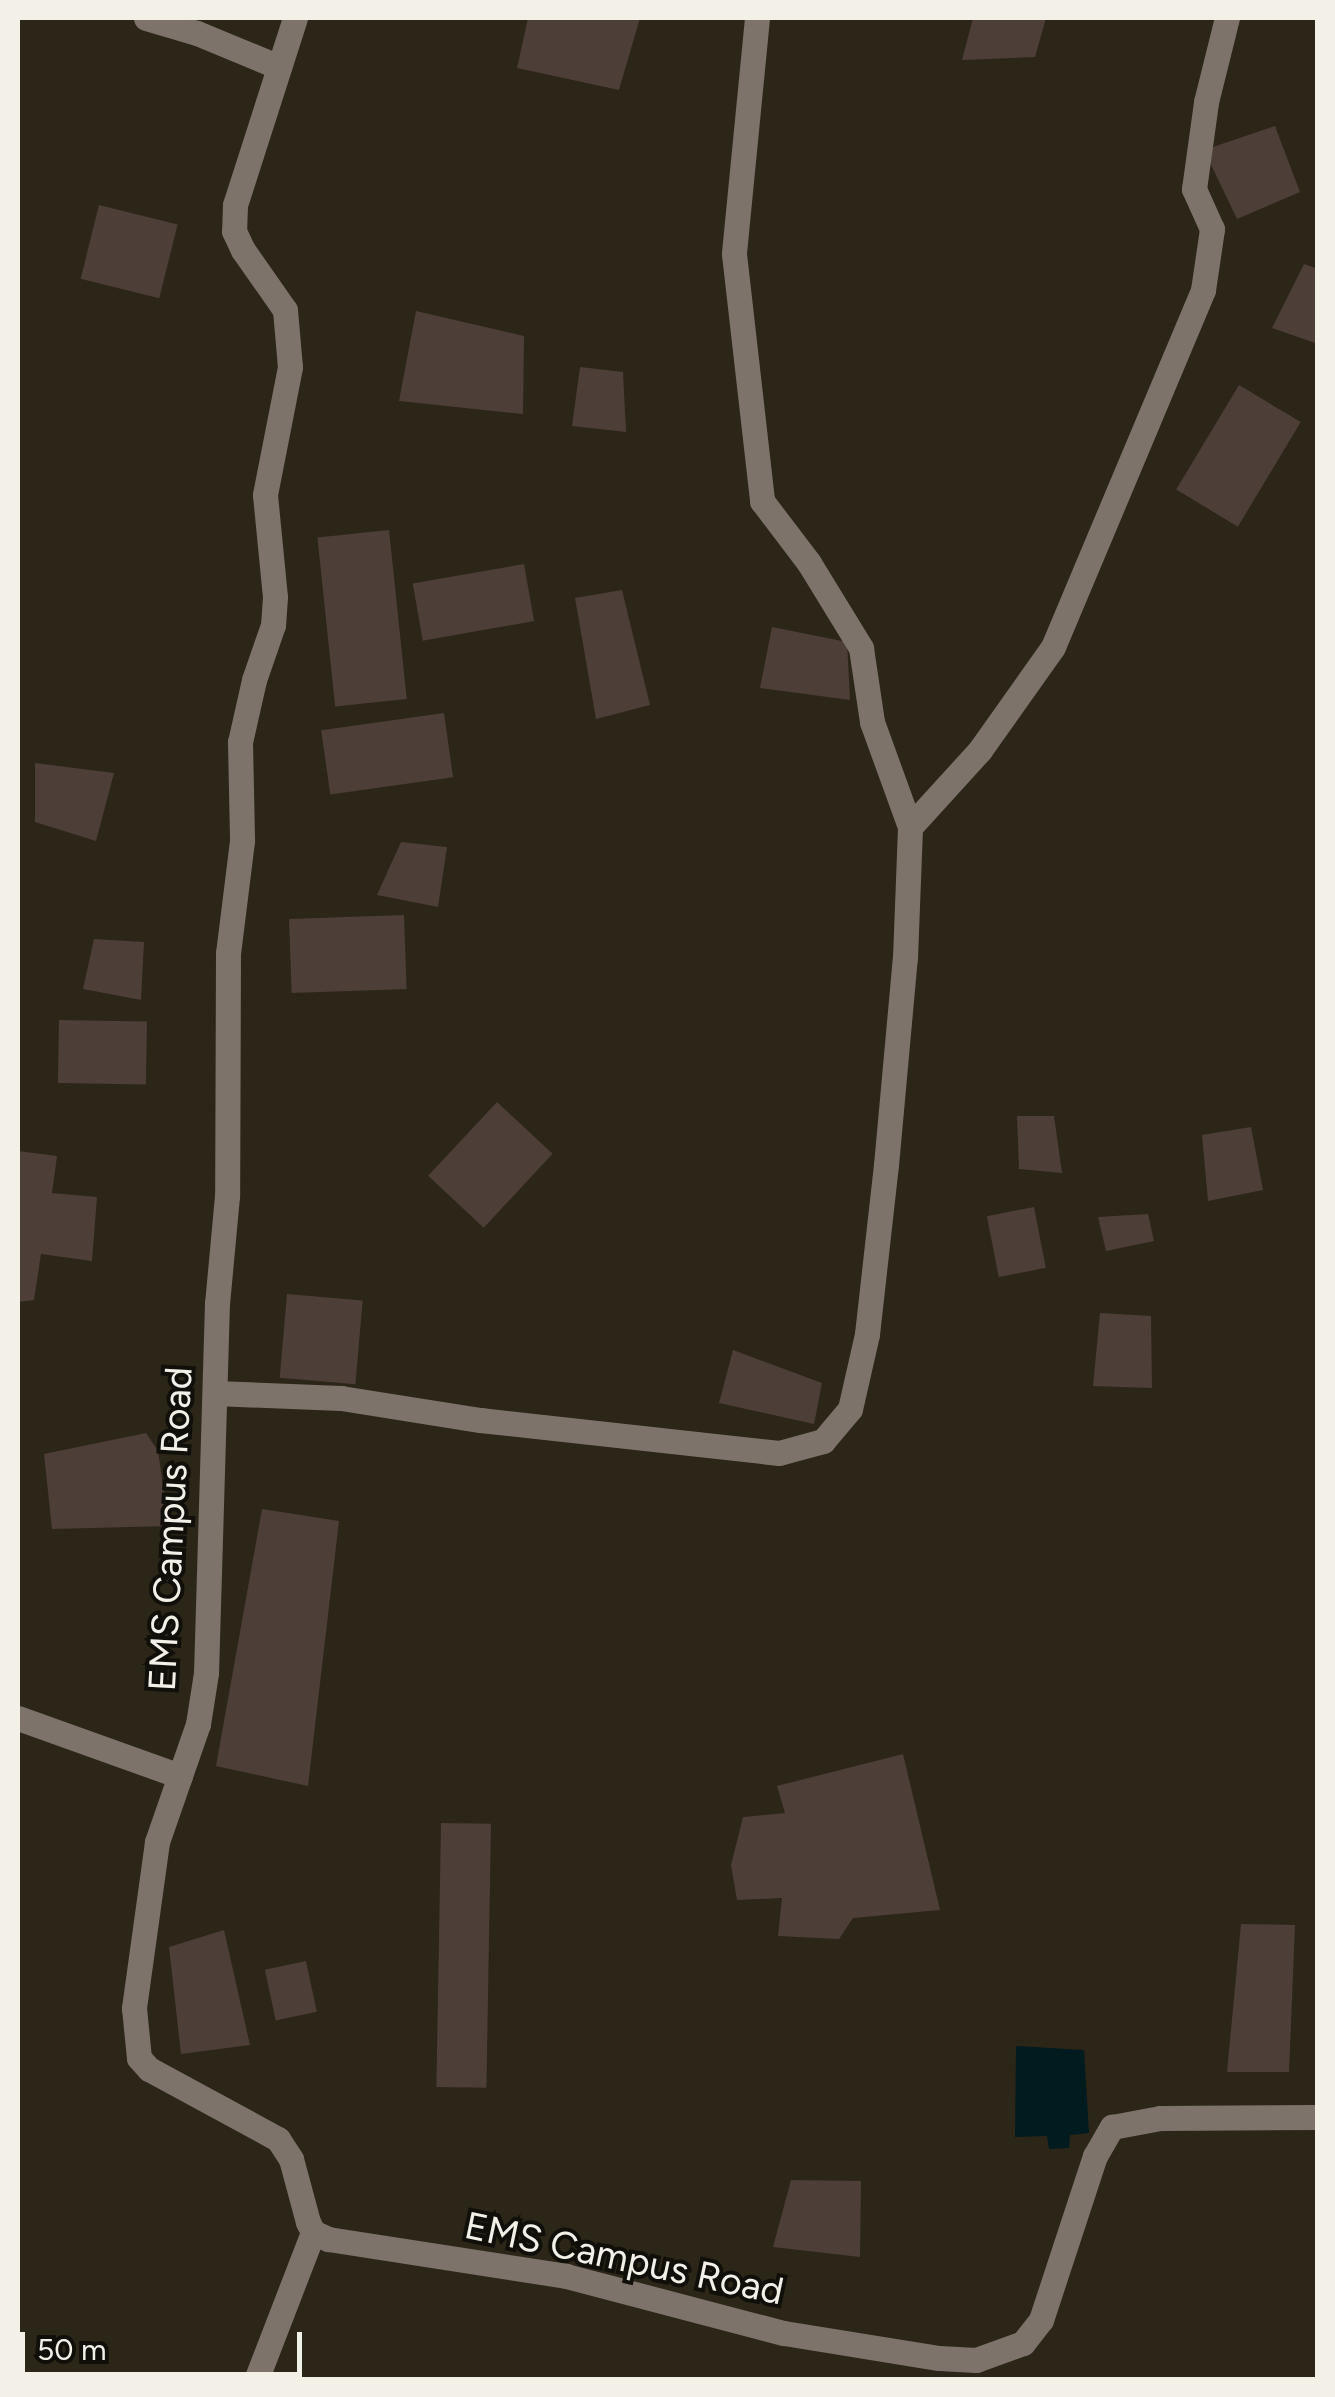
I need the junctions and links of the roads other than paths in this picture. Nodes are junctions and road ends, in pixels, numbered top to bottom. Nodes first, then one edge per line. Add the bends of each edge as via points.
1 (146, 18) edge
2 (295, 18) edge
3 (757, 18) edge
4 (1227, 18) edge
5 (279, 67) junction
6 (910, 827) junction
7 (215, 1393) junction
8 (18, 1718) edge
9 (180, 1776) junction
10 (1318, 2118) edge
11 (314, 2232) junction
12 (256, 2380) edge

1 - 5 street
2 - 5 street, EMS Campus Road
3 - 6 street via 734,254 762,501 861,648 872,722
4 - 6 street via 1194,189 1212,229 1203,290 1052,647 980,750
5 - 7 street, EMS Campus Road via 234,231 285,310 290,367 265,495 273,625 240,742 242,841 228,953 227,1196
6 - 7 street via 905,958 868,1334 850,1409 823,1441 779,1453 341,1398
7 - 9 street, EMS Campus Road via 206,1673
8 - 9 street
9 - 11 street, EMS Campus Road via 157,1842 134,2046 149,2069 278,2139
10 - 11 street, EMS Campus Road via 1160,2118 1112,2128 1095,2156 1041,2320 1023,2343 976,2360 784,2333 566,2276
11 - 12 street

